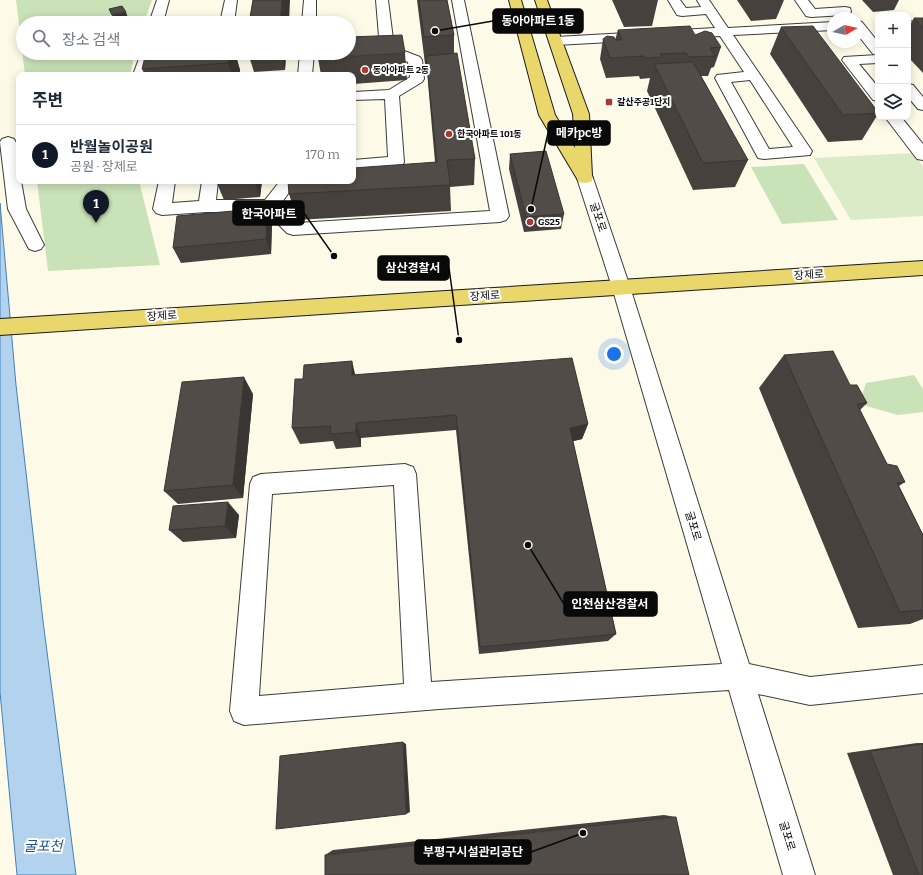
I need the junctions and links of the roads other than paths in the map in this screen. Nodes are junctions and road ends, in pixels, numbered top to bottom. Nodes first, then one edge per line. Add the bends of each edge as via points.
1 (164, 0) edge
2 (231, 0) edge
3 (310, 0) edge
4 (382, 0) edge
5 (458, 0) edge
6 (515, 0) edge
7 (541, 0) edge
8 (674, 0) edge
9 (801, 0) edge
10 (835, 0) edge
11 (707, 5) edge
12 (845, 12) edge
13 (827, 14) edge
14 (158, 16) edge
15 (228, 16) edge
16 (309, 16) edge
17 (871, 24) dead end
18 (863, 25) edge
19 (911, 25) edge
20 (827, 26) edge
21 (923, 27) edge
22 (724, 32) junction
23 (863, 32) edge
24 (386, 39) junction
25 (371, 40) edge
26 (556, 41) junction
27 (876, 48) edge
28 (875, 59) edge
29 (148, 60) edge
30 (306, 60) edge
31 (142, 72) edge
32 (305, 72) edge
33 (753, 76) junction
34 (911, 92) edge
35 (875, 93) edge
36 (392, 94) junction
37 (356, 96) edge
38 (923, 106) edge
39 (895, 120) edge
40 (8, 142) dead end
41 (923, 155) edge
42 (356, 166) edge
43 (585, 178) junction
44 (166, 184) edge
45 (210, 184) edge
46 (287, 184) edge
47 (206, 206) junction
48 (270, 206) junction
49 (35, 245) dead end
50 (923, 268) edge
51 (621, 287) junction
52 (0, 327) edge
53 (739, 676) junction
54 (923, 679) edge
55 (418, 697) junction
56 (799, 875) edge

1 - 14 street
2 - 15 street
3 - 16 street
4 - 24 street
5 - 48 street via 465,69 500,216 293,229
6 - 43 main road, 굴포로 via 547,115
7 - 26 main road, 굴포로
8 - 11 street via 682,12
9 - 13 street via 811,13
10 - 12 street
11 - 22 street
17 - 18 street
19 - 21 street
20 - 22 street
22 - 26 street
22 - 33 street
23 - 27 street
24 - 25 street
24 - 36 street via 387,49 415,60 423,72 417,79
26 - 43 main road, 굴포로 via 581,114
28 - 35 street via 849,60
29 - 31 street
30 - 32 street
33 - 33 street via 799,145 804,151 764,154 722,78
34 - 38 street
36 - 37 street
36 - 42 street via 396,162
39 - 41 street
40 - 49 street via 17,209
43 - 51 street, 굴포로
44 - 47 street via 162,209
45 - 47 street
46 - 48 street
47 - 48 street
50 - 51 main road, 장제로
51 - 52 main road, 장제로
51 - 53 street, 굴포로
53 - 54 street via 810,691
53 - 55 street
53 - 56 street, 굴포로
55 - 55 street via 244,711 261,484 405,474

